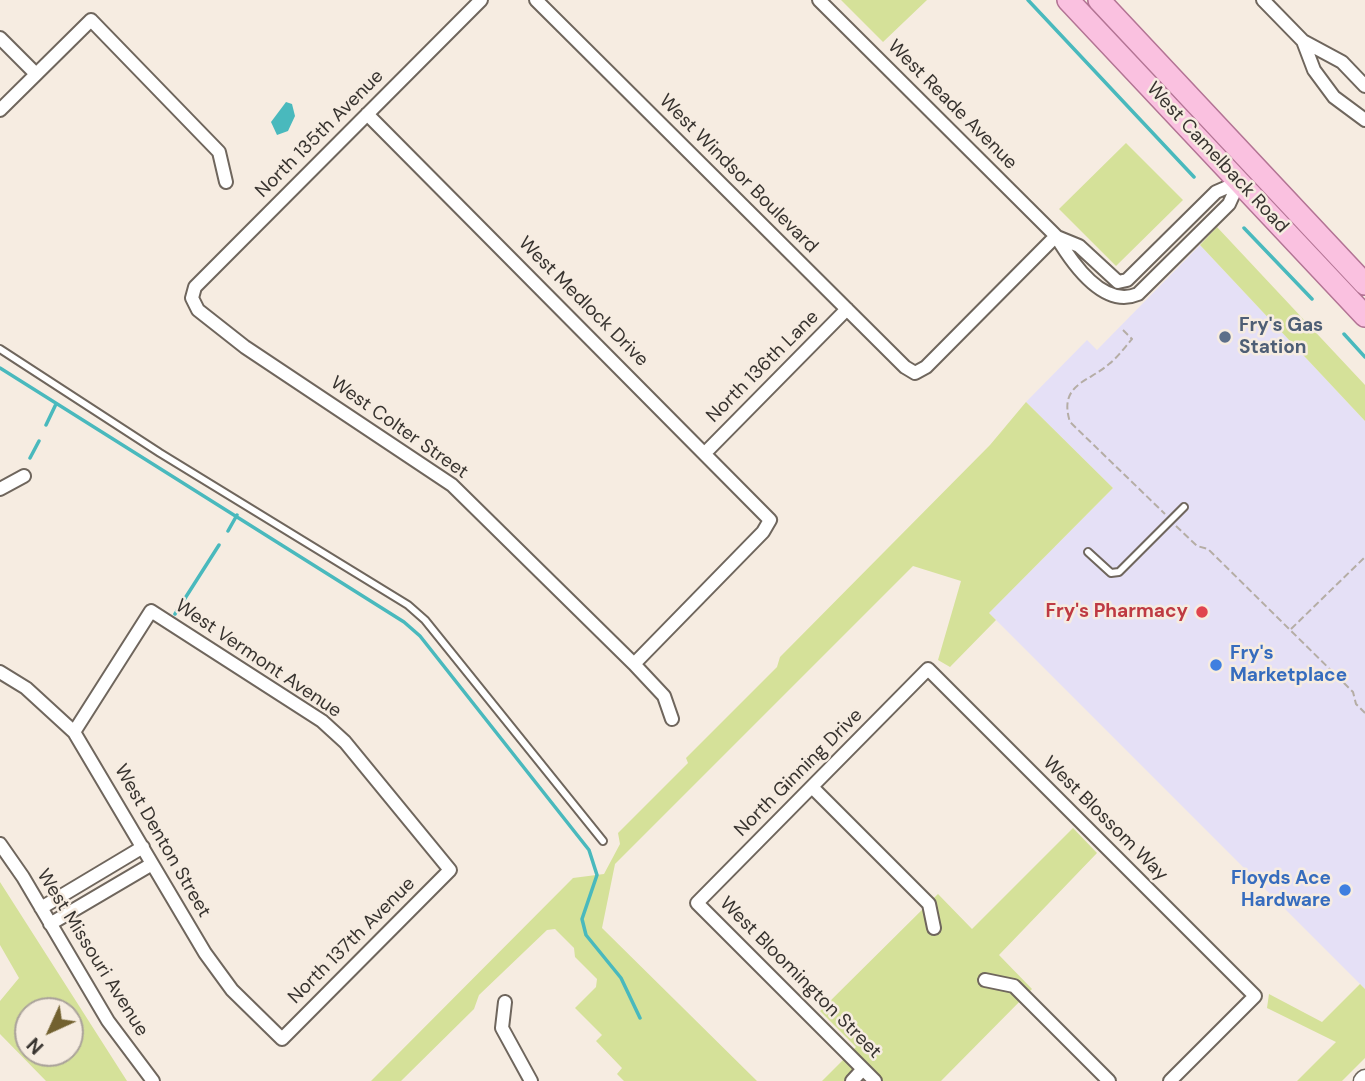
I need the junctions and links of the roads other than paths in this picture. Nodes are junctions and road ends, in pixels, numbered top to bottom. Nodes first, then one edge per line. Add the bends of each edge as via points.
1 (481, 0) edge
2 (536, 0) edge
3 (820, 0) edge
4 (1068, 0) edge
5 (1099, 0) edge
6 (1264, 0) edge
7 (0, 38) edge
8 (1303, 41) junction
9 (36, 74) junction
10 (1365, 86) edge
11 (0, 110) edge
12 (368, 114) junction
13 (1365, 120) edge
14 (1255, 167) junction
15 (226, 182) dead end
16 (1239, 182) junction
17 (1056, 236) junction
18 (1088, 255) junction
19 (1078, 266) junction
20 (1118, 282) junction
21 (1365, 284) edge
22 (192, 298) joint
23 (1115, 299) junction
24 (847, 309) junction
25 (1365, 316) edge
26 (0, 349) edge
27 (706, 452) junction
28 (24, 476) dead end
29 (0, 489) edge
30 (1184, 507) dead end
31 (1088, 552) dead end
32 (634, 664) junction
33 (928, 669) joint
34 (0, 672) edge
35 (672, 719) dead end
36 (74, 732) junction
37 (812, 787) junction
38 (603, 841) dead end
39 (0, 845) edge
40 (143, 847) junction
41 (152, 864) junction
42 (450, 870) joint
43 (94, 876) junction
44 (103, 893) junction
45 (697, 903) joint
46 (41, 908) junction
47 (50, 924) junction
48 (934, 928) dead end
49 (985, 980) dead end
50 (505, 1002) dead end
51 (282, 1039) joint
52 (863, 1069) junction
53 (153, 1081) edge
54 (531, 1081) edge
55 (852, 1081) edge
56 (875, 1081) edge
57 (1109, 1081) edge
58 (1170, 1081) edge

1 - 12 street, North 135th Avenue
2 - 24 street, West Windsor Boulevard
3 - 17 street, West Reade Avenue
4 - 16 main road, West Camelback Road
5 - 14 main road, West Camelback Road
6 - 8 street
7 - 9 street
8 - 10 street via 1342,62
8 - 13 street via 1322,82
9 - 11 street
9 - 15 street via 91,20 219,152
12 - 22 street, North 135th Avenue via 195,287
12 - 27 street, West Medlock Drive
14 - 16 main road
14 - 21 main road, West Camelback Road
16 - 20 street via 1216,192 1127,280
16 - 23 street via 1229,204 1138,294
16 - 25 main road, West Camelback Road
17 - 18 street, West Reade Avenue
17 - 19 street, West Reade Avenue
17 - 24 street, West Windsor Boulevard via 915,373
18 - 19 street
18 - 20 street, West Reade Avenue
19 - 23 street, West Reade Avenue
20 - 23 street
22 - 32 street, West Colter Street via 198,310 245,347 452,485
24 - 27 street, North 136th Lane
26 - 38 lane via 408,605 425,620
27 - 32 street, West Medlock Drive via 770,520
28 - 29 street
30 - 31 lane via 1119,572 1111,573
32 - 35 street, West Colter Street via 664,696
33 - 37 street, North Ginning Drive
33 - 58 street, West Blossom Way via 1255,996
34 - 36 street, West Denton Street via 26,688
36 - 40 street, West Denton Street
36 - 42 street, West Vermont Avenue via 151,611 322,721
37 - 45 street, North Ginning Drive
37 - 48 street via 929,904
39 - 46 street, West Missouri Avenue
40 - 41 street, West Denton Street
40 - 43 street
41 - 44 street
41 - 51 street, West Denton Street via 205,953 232,989
42 - 51 street, North 137th Avenue
43 - 44 street
43 - 46 street
44 - 47 street
45 - 52 street, West Bloomington Street
46 - 47 street, West Missouri Avenue
47 - 53 street, West Missouri Avenue via 108,1021
49 - 57 street via 1014,986
50 - 54 street via 502,1028
52 - 55 street
52 - 56 street, West Bloomington Street

